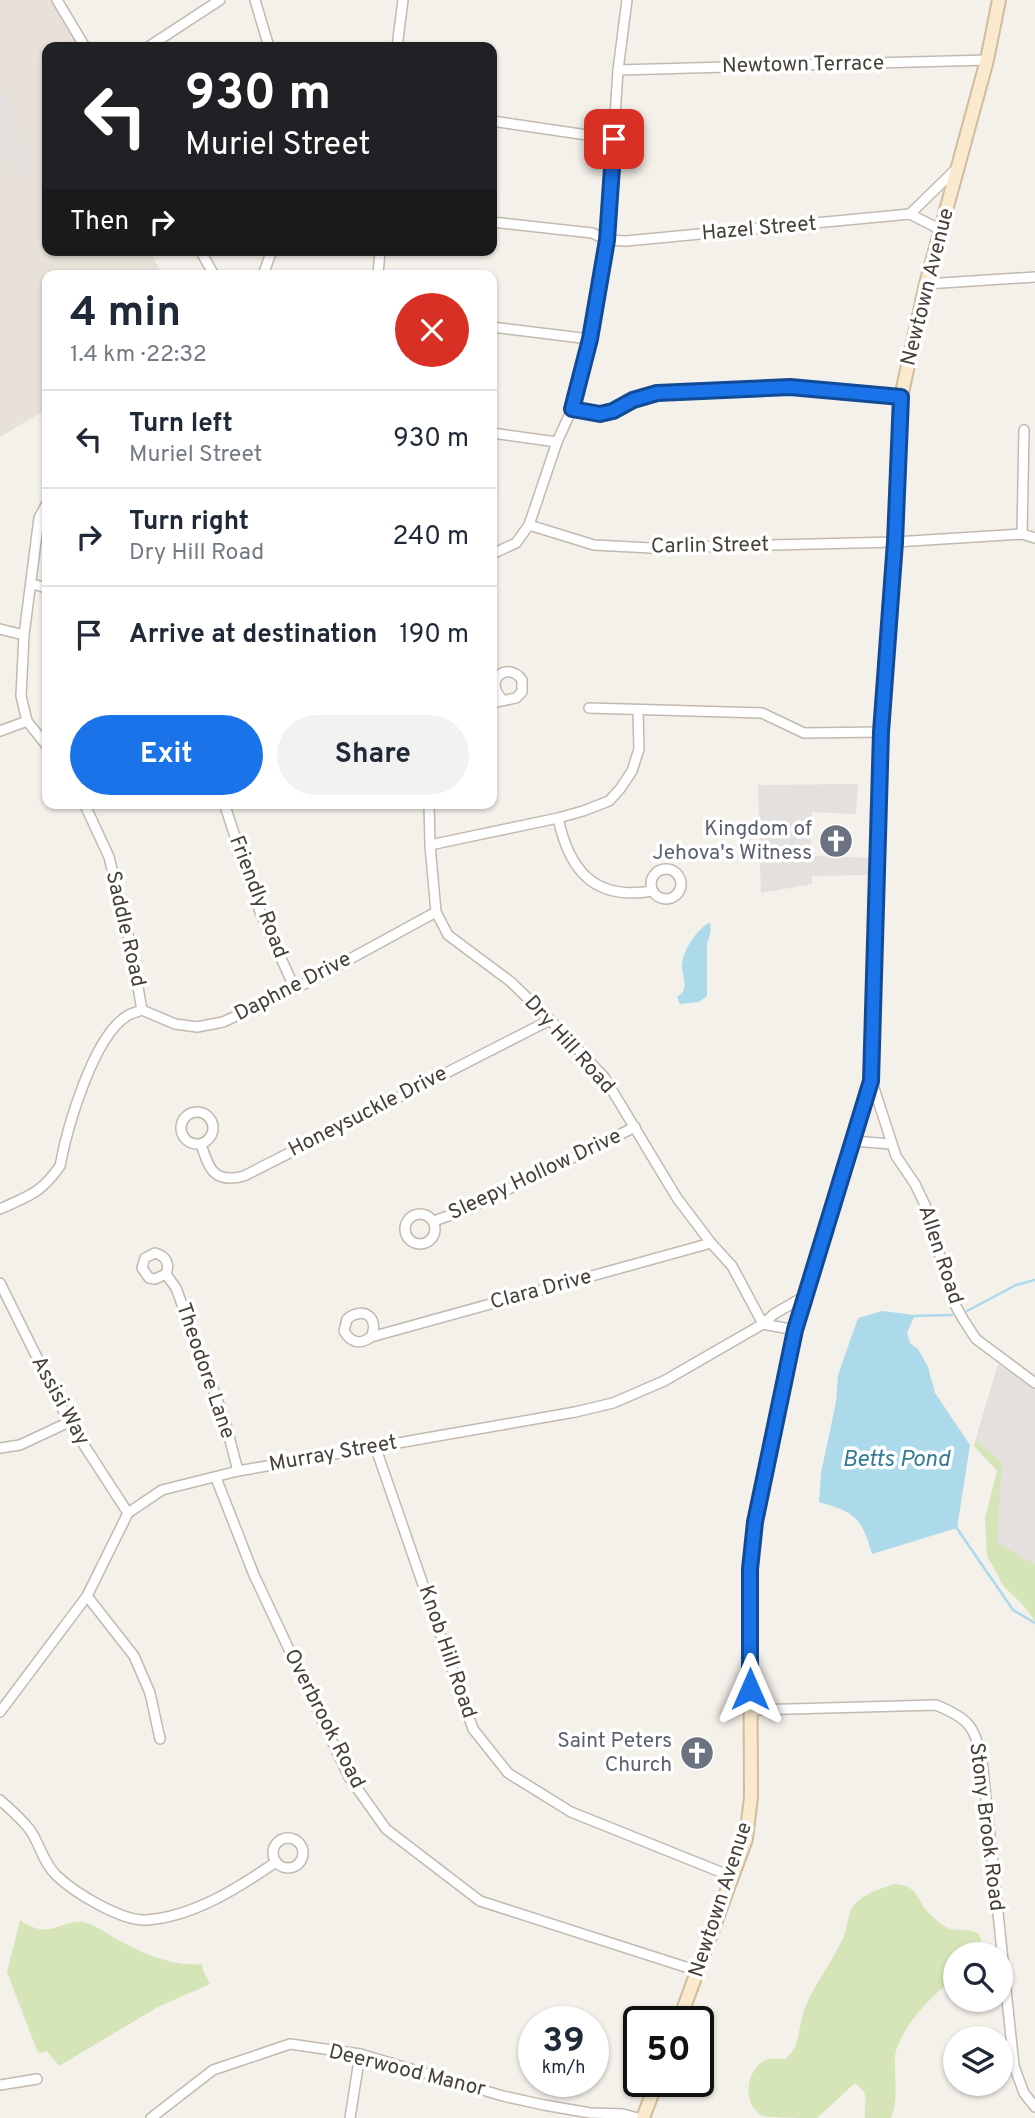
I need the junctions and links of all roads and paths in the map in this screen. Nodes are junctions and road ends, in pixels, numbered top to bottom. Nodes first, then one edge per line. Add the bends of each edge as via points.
1 (57, 0) edge
2 (220, 0) edge
3 (255, 0) edge
4 (403, 0) edge
5 (627, 0) edge
6 (999, 0) edge
7 (82, 42) edge
8 (156, 42) edge
9 (268, 42) edge
10 (398, 42) edge
11 (988, 60) junction
12 (618, 70) junction
13 (497, 122) edge
14 (614, 139) junction
15 (958, 167) junction
16 (910, 214) junction
17 (497, 223) edge
18 (941, 230) junction
19 (607, 240) junction
20 (1035, 277) edge
21 (926, 285) junction
22 (497, 328) edge
23 (590, 339) junction
24 (901, 397) junction
25 (572, 409) junction
26 (1024, 430) dead end
27 (497, 434) edge
28 (557, 442) junction
29 (42, 514) edge
30 (529, 525) junction
31 (1022, 534) junction
32 (1035, 538) edge
33 (895, 542) junction
34 (497, 552) edge
35 (32, 584) junction
36 (42, 587) edge
37 (0, 629) edge
38 (24, 635) junction
39 (503, 700) dead end
40 (497, 702) edge
41 (589, 708) dead end
42 (638, 710) junction
43 (27, 721) junction
44 (0, 730) edge
45 (881, 732) junction
46 (42, 740) edge
47 (87, 809) edge
48 (226, 809) edge
49 (429, 809) edge
50 (558, 817) junction
51 (430, 845) junction
52 (652, 891) dead end
53 (436, 912) junction
54 (295, 989) junction
55 (142, 1010) junction
56 (550, 1020) junction
57 (871, 1081) junction
58 (635, 1127) junction
59 (853, 1141) junction
60 (891, 1143) junction
61 (201, 1144) dead end
62 (0, 1209) edge
63 (434, 1222) dead end
64 (711, 1243) junction
65 (166, 1274) dead end
66 (0, 1283) edge
67 (805, 1296) junction
68 (763, 1324) junction
69 (795, 1330) junction
70 (371, 1337) dead end
71 (1035, 1383) edge
72 (69, 1422) junction
73 (375, 1446) junction
74 (0, 1448) edge
75 (238, 1471) junction
76 (216, 1478) junction
77 (128, 1513) junction
78 (87, 1596) junction
79 (750, 1710) junction
80 (0, 1712) edge
81 (160, 1739) dead end
82 (0, 1800) edge
83 (276, 1862) dead end
84 (733, 1877) junction
85 (698, 1971) junction
86 (685, 2006) edge
87 (360, 2054) junction
88 (37, 2079) dead end
89 (0, 2085) edge
90 (650, 2097) edge
91 (1035, 2107) edge
92 (151, 2118) edge
93 (350, 2118) edge
94 (641, 2118) edge

1 - 7 street
2 - 8 street
3 - 9 street
4 - 10 street
5 - 12 street
6 - 11 main road, Newtown Avenue
11 - 12 street, Newtown Terrace
11 - 15 main road, Newtown Avenue
12 - 14 street
13 - 14 street
14 - 19 street
15 - 16 street
15 - 18 main road, Newtown Avenue
16 - 18 street
16 - 19 street, Hazel Street
17 - 19 street, Hazel Street via 593,233
18 - 21 main road, Newtown Avenue
19 - 23 street
20 - 21 street
21 - 24 main road, Newtown Avenue
22 - 23 street
23 - 25 street
24 - 25 street via 790,387 657,393 600,414
24 - 33 main road, Newtown Avenue
25 - 28 street
26 - 31 street
27 - 28 street
28 - 30 street
29 - 35 street
30 - 33 street, Carlin Street via 594,545 652,548
30 - 34 street via 516,543
31 - 32 street
31 - 33 street, Carlin Street
33 - 45 main road, Newtown Avenue
35 - 36 street
35 - 38 street
37 - 38 street
38 - 43 street via 21,696
39 - 40 street
41 - 42 street
42 - 45 street via 762,713 804,733
42 - 50 street via 639,749 620,789 608,801
43 - 44 street
43 - 46 street
45 - 57 main road, Newtown Avenue
47 - 55 street, Saddle Road via 109,857
48 - 54 street, Friendly Road via 260,912
49 - 51 street, Dry Hill Road
50 - 51 street
50 - 52 street via 571,859 591,880 628,894
51 - 53 street, Dry Hill Road
53 - 54 street, Daphne Drive
53 - 56 street, Dry Hill Road via 448,935 511,982
54 - 55 street, Daphne Drive via 223,1022 197,1027 175,1024
55 - 62 street, Saddle Road via 127,1016 109,1034 95,1057 60,1166 39,1191
56 - 58 street, Dry Hill Road via 604,1077
56 - 61 street, Honeysuckle Drive via 233,1179 213,1173
57 - 59 main road, Newtown Avenue
57 - 60 street, Allen Road
58 - 63 street, Sleepy Hollow Drive
58 - 64 street, Dry Hill Road via 677,1198
59 - 60 street
59 - 67 main road, Newtown Avenue
60 - 71 street, Allen Road via 925,1205 962,1319 976,1339
64 - 68 street, Dry Hill Road via 732,1266
64 - 70 street, Clara Drive
65 - 75 street, Theodore Lane via 176,1288 221,1408
66 - 72 street, Assisi Way
67 - 68 street, Murray Street
67 - 69 main road, Newtown Avenue
68 - 69 street
68 - 73 street, Murray Street via 664,1381 613,1403
69 - 79 main road, Newtown Avenue via 754,1534
72 - 74 street via 20,1445
72 - 77 street, Assisi Way
73 - 75 street, Murray Street
73 - 84 street, Knob Hill Road via 474,1729 508,1773 571,1812
75 - 76 street, Murray Street
76 - 77 street, Murray Street via 162,1490
76 - 85 street, Overbrook Road via 254,1575 349,1777 386,1829 480,1901
77 - 78 street, Murray Street
78 - 80 street, Murray Street
78 - 81 street via 134,1656 150,1693
79 - 84 main road, Newtown Avenue via 749,1823
79 - 91 street, Stony Brook Road via 936,1705 969,1723 982,1760 1014,2066
82 - 83 street via 31,1831 55,1875 111,1911 144,1920 200,1907
84 - 85 main road, Newtown Avenue
85 - 86 main road, Newtown Avenue
87 - 92 street, Deerwood Manor via 290,2044 213,2070
87 - 93 street
87 - 94 street, Deerwood Manor via 503,2096
88 - 89 street
90 - 94 main road

